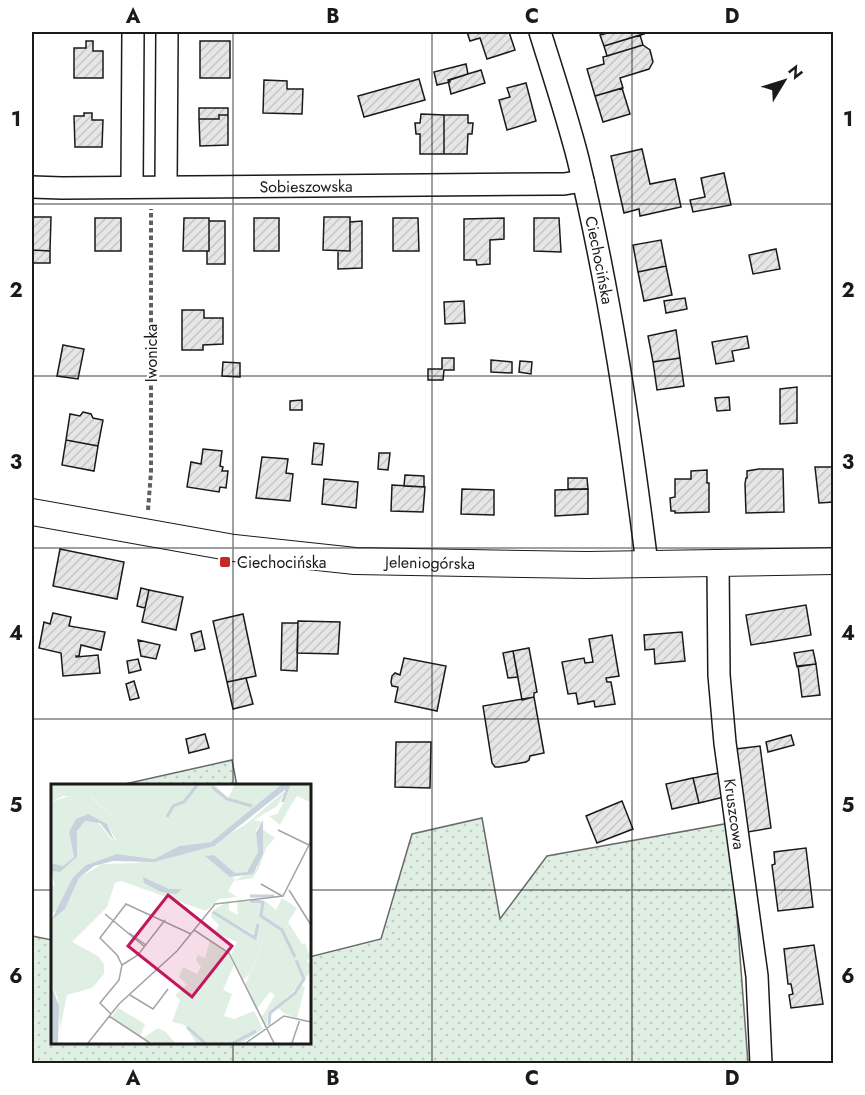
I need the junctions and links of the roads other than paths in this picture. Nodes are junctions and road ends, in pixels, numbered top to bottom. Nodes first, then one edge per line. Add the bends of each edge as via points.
1 (133, 32) edge
2 (167, 32) edge
3 (540, 32) edge
4 (583, 181) junction
5 (150, 186) junction
6 (32, 187) edge
7 (32, 512) edge
8 (834, 561) edge
9 (718, 563) junction
10 (647, 564) junction
11 (761, 1064) edge

1 - 5 street
2 - 5 street
3 - 4 street, Ciechocińska
4 - 5 street, Sobieszowska
4 - 10 street, Ciechocińska via 620,372
5 - 6 street, Sobieszowska
7 - 10 street, Jeleniogórska via 234,548 355,561
8 - 9 street, Jeleniogórska
9 - 10 street, Jeleniogórska
9 - 11 street, Kruszcowa via 718,675 757,976

